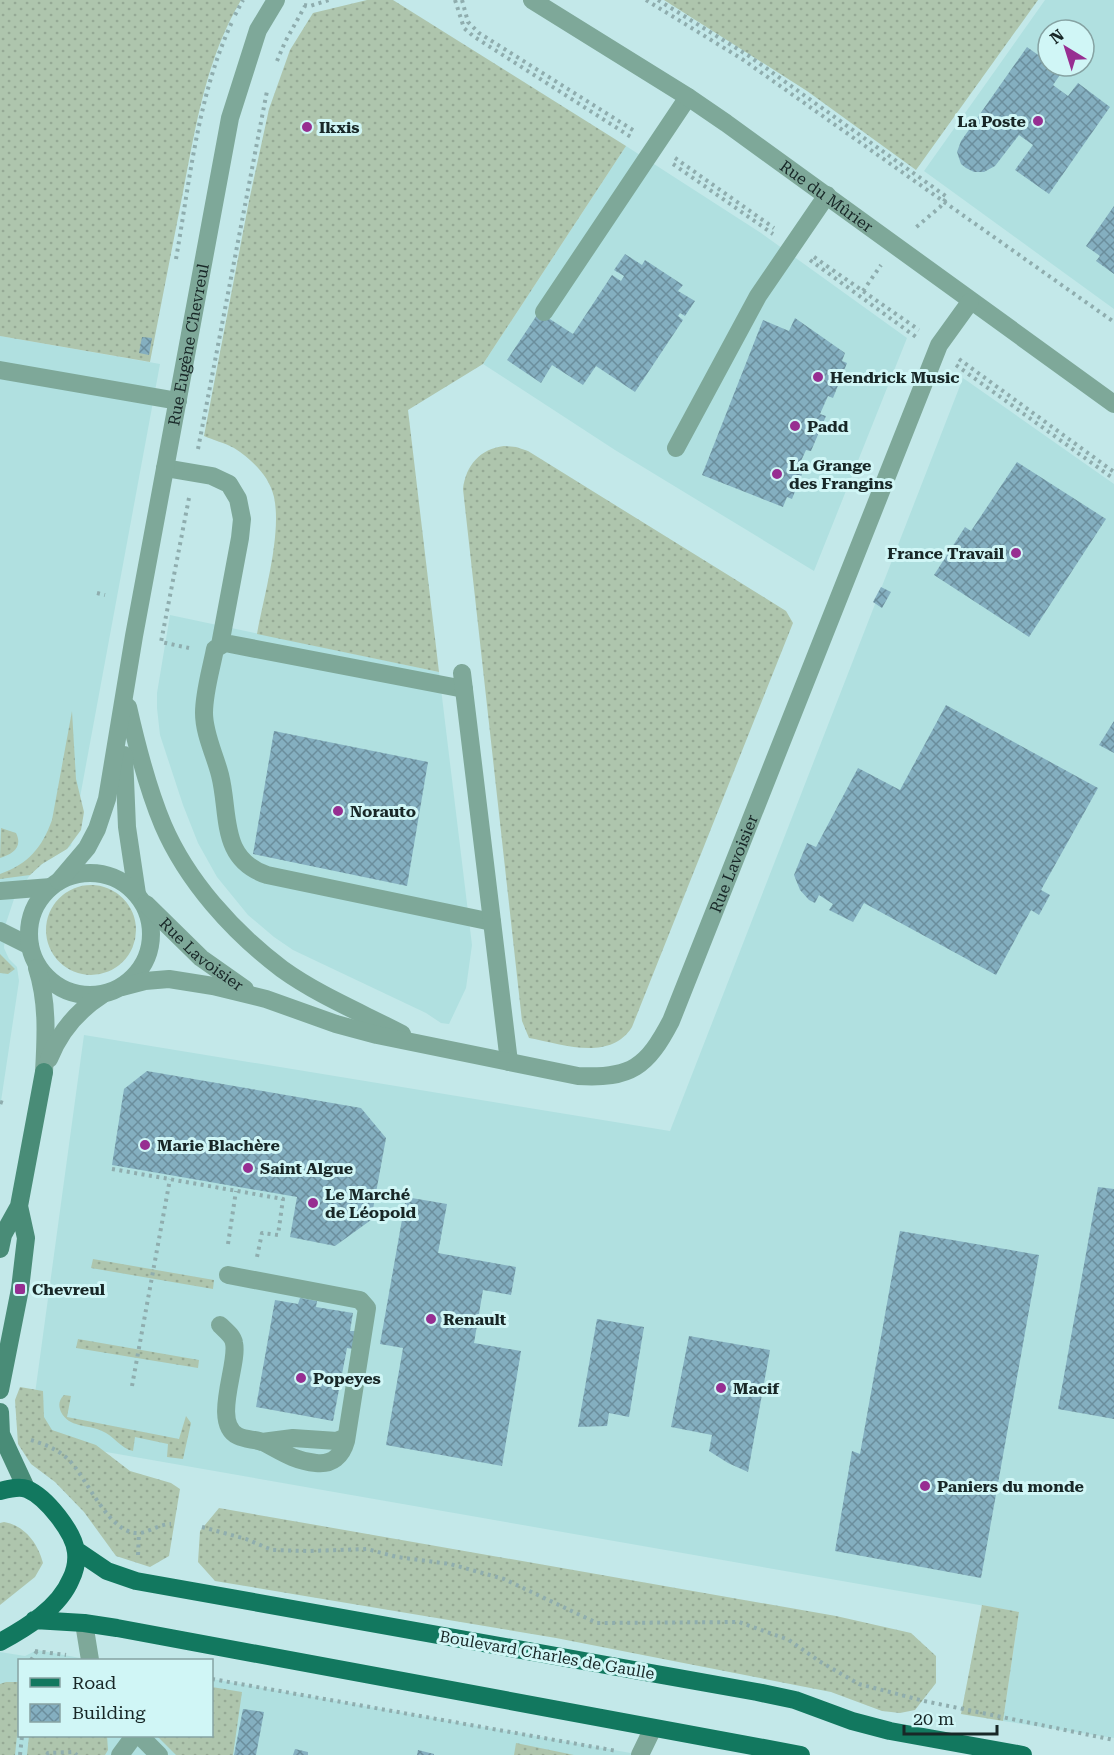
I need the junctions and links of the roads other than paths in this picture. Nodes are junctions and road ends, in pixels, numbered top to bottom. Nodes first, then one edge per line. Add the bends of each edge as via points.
1 (276, 0) edge
2 (532, 0) edge
3 (688, 97) junction
4 (827, 195) junction
5 (970, 302) junction
6 (544, 312) dead end
7 (0, 370) edge
8 (178, 401) junction
9 (1114, 404) edge
10 (676, 448) dead end
11 (165, 468) junction
12 (220, 645) junction
13 (125, 696) junction
14 (55, 884) junction
15 (0, 891) edge
16 (140, 897) junction
17 (492, 922) junction
18 (0, 931) edge
19 (33, 955) junction
20 (122, 987) junction
21 (102, 994) junction
22 (266, 999) junction
23 (423, 1045) junction
24 (509, 1062) junction
25 (44, 1072) junction
26 (19, 1206) junction
27 (0, 1249) edge
28 (228, 1275) dead end
29 (220, 1325) dead end
30 (0, 1390) edge
31 (0, 1412) edge
32 (26, 1488) junction
33 (0, 1491) edge
34 (76, 1550) junction
35 (34, 1620) junction
36 (84, 1623) junction
37 (0, 1642) edge
38 (90, 1659) edge
39 (652, 1728) junction
40 (133, 1737) edge
41 (141, 1737) edge
42 (120, 1755) edge
43 (159, 1755) edge
44 (640, 1755) edge
45 (801, 1755) edge
46 (1023, 1755) edge

1 - 8 street, Rue Eugène Chevreul via 258,30 230,118
2 - 3 street, Rue du Mûrier
3 - 4 street, Rue du Mûrier
3 - 6 street
4 - 5 street, Rue du Mûrier
4 - 10 street via 758,296
5 - 9 street, Rue du Mûrier
5 - 24 street, Rue Lavoisier via 939,345 671,1021 658,1045 634,1068 602,1077
7 - 8 street
8 - 11 street, Rue Eugène Chevreul
11 - 12 street via 212,476 229,484 237,499 242,519 240,538
11 - 13 street, Rue Eugène Chevreul
12 - 17 street via 213,654 204,723 224,791 226,826 236,851 252,869
12 - 17 street via 463,681
13 - 14 street, Rue Eugène Chevreul via 107,799 97,830 87,848
13 - 16 street, Rue Eugène Chevreul via 124,793
13 - 23 street via 163,826 209,899 282,969
14 - 15 street
14 - 16 street via 78,873 98,873 116,877
14 - 19 street via 43,894 33,912 29,929
16 - 20 street via 150,918 149,954 138,973
16 - 22 street, Rue Lavoisier via 209,964
17 - 24 street
18 - 19 street
19 - 21 street via 46,977 60,988 81,995
19 - 25 street via 45,1003
20 - 21 street
20 - 22 street, Rue Lavoisier via 169,979
21 - 25 street via 64,1028
22 - 23 street, Rue Lavoisier via 336,1024
23 - 24 street, Rue Lavoisier
25 - 26 street
26 - 27 street
26 - 30 street via 26,1238
28 - 29 street via 360,1300 367,1308 343,1452 333,1461 319,1464 296,1460 230,1430 225,1405 234,1340
31 - 32 street via 1,1434
32 - 33 main road
32 - 34 main road via 61,1518
34 - 35 main road via 71,1580 57,1601
34 - 46 main road, Boulevard Charles de Gaulle via 107,1570 136,1581 757,1692 795,1700 890,1731
35 - 36 main road
35 - 37 main road
36 - 38 street
36 - 39 main road
39 - 44 street
39 - 45 main road
40 - 42 street
41 - 43 street

